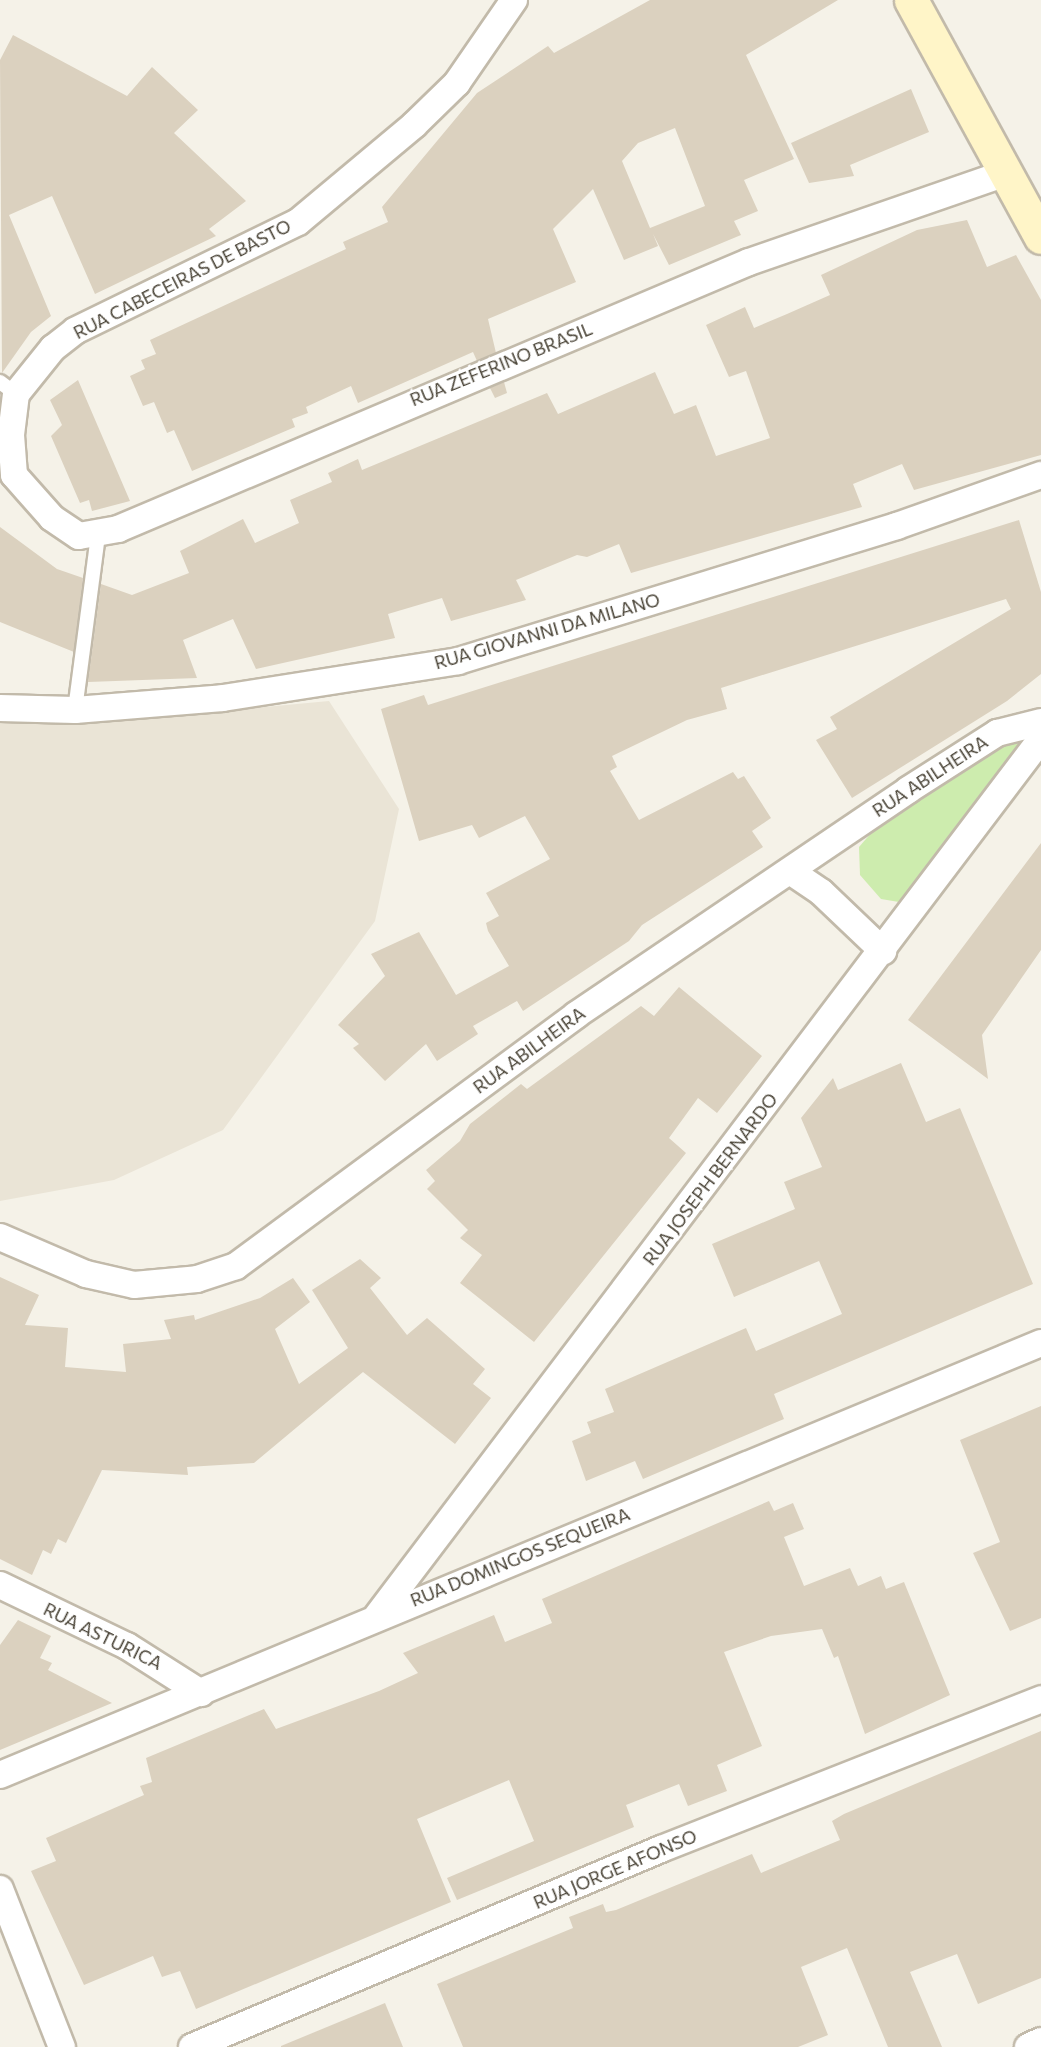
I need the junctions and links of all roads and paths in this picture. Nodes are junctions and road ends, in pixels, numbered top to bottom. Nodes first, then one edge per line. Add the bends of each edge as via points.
1 (514, 0) edge
2 (911, 0) edge
3 (1003, 174) junction
4 (1041, 237) edge
5 (8, 388) edge
6 (1041, 475) edge
7 (98, 535) junction
8 (0, 708) edge
9 (75, 710) junction
10 (1041, 722) edge
11 (1041, 739) edge
12 (790, 871) junction
13 (883, 951) junction
14 (0, 1237) edge
15 (1041, 1343) edge
16 (0, 1585) edge
17 (377, 1616) junction
18 (201, 1693) junction
19 (1041, 1699) edge
20 (0, 1775) edge
21 (0, 1889) edge
22 (1041, 2042) edge
23 (62, 2047) edge
24 (192, 2047) edge
25 (1028, 2047) edge

1 - 5 street, RUA CABECEIRAS DE BASTO via 457,83 414,125 298,222 75,331
2 - 3 main road
3 - 4 main road
3 - 7 street, RUA ZEFERINO BRASIL via 749,262
5 - 7 street, RUA CABECEIRAS DE BASTO via 19,483 69,531
6 - 9 street, RUA GIOVANNI DA MILANO via 897,526 458,661 223,698
7 - 9 lane
8 - 9 street, RUA GIOVANNI DA MILANO
10 - 12 street, RUA ABILHEIRA via 997,733
11 - 13 street, RUA JOSEPH BERNARDO
12 - 13 street via 820,892
12 - 14 street, RUA ABILHEIRA via 576,1015 236,1266 197,1279 134,1285 86,1274
13 - 17 street, RUA JOSEPH BERNARDO
15 - 17 street, RUA DOMINGOS SEQUEIRA
16 - 18 street, RUA ASTURICA via 146,1656
17 - 18 street, RUA DOMINGOS SEQUEIRA
18 - 20 street, RUA DOMINGOS SEQUEIRA
19 - 24 street, RUA JORGE AFONSO via 661,1849
21 - 23 street
22 - 25 street

